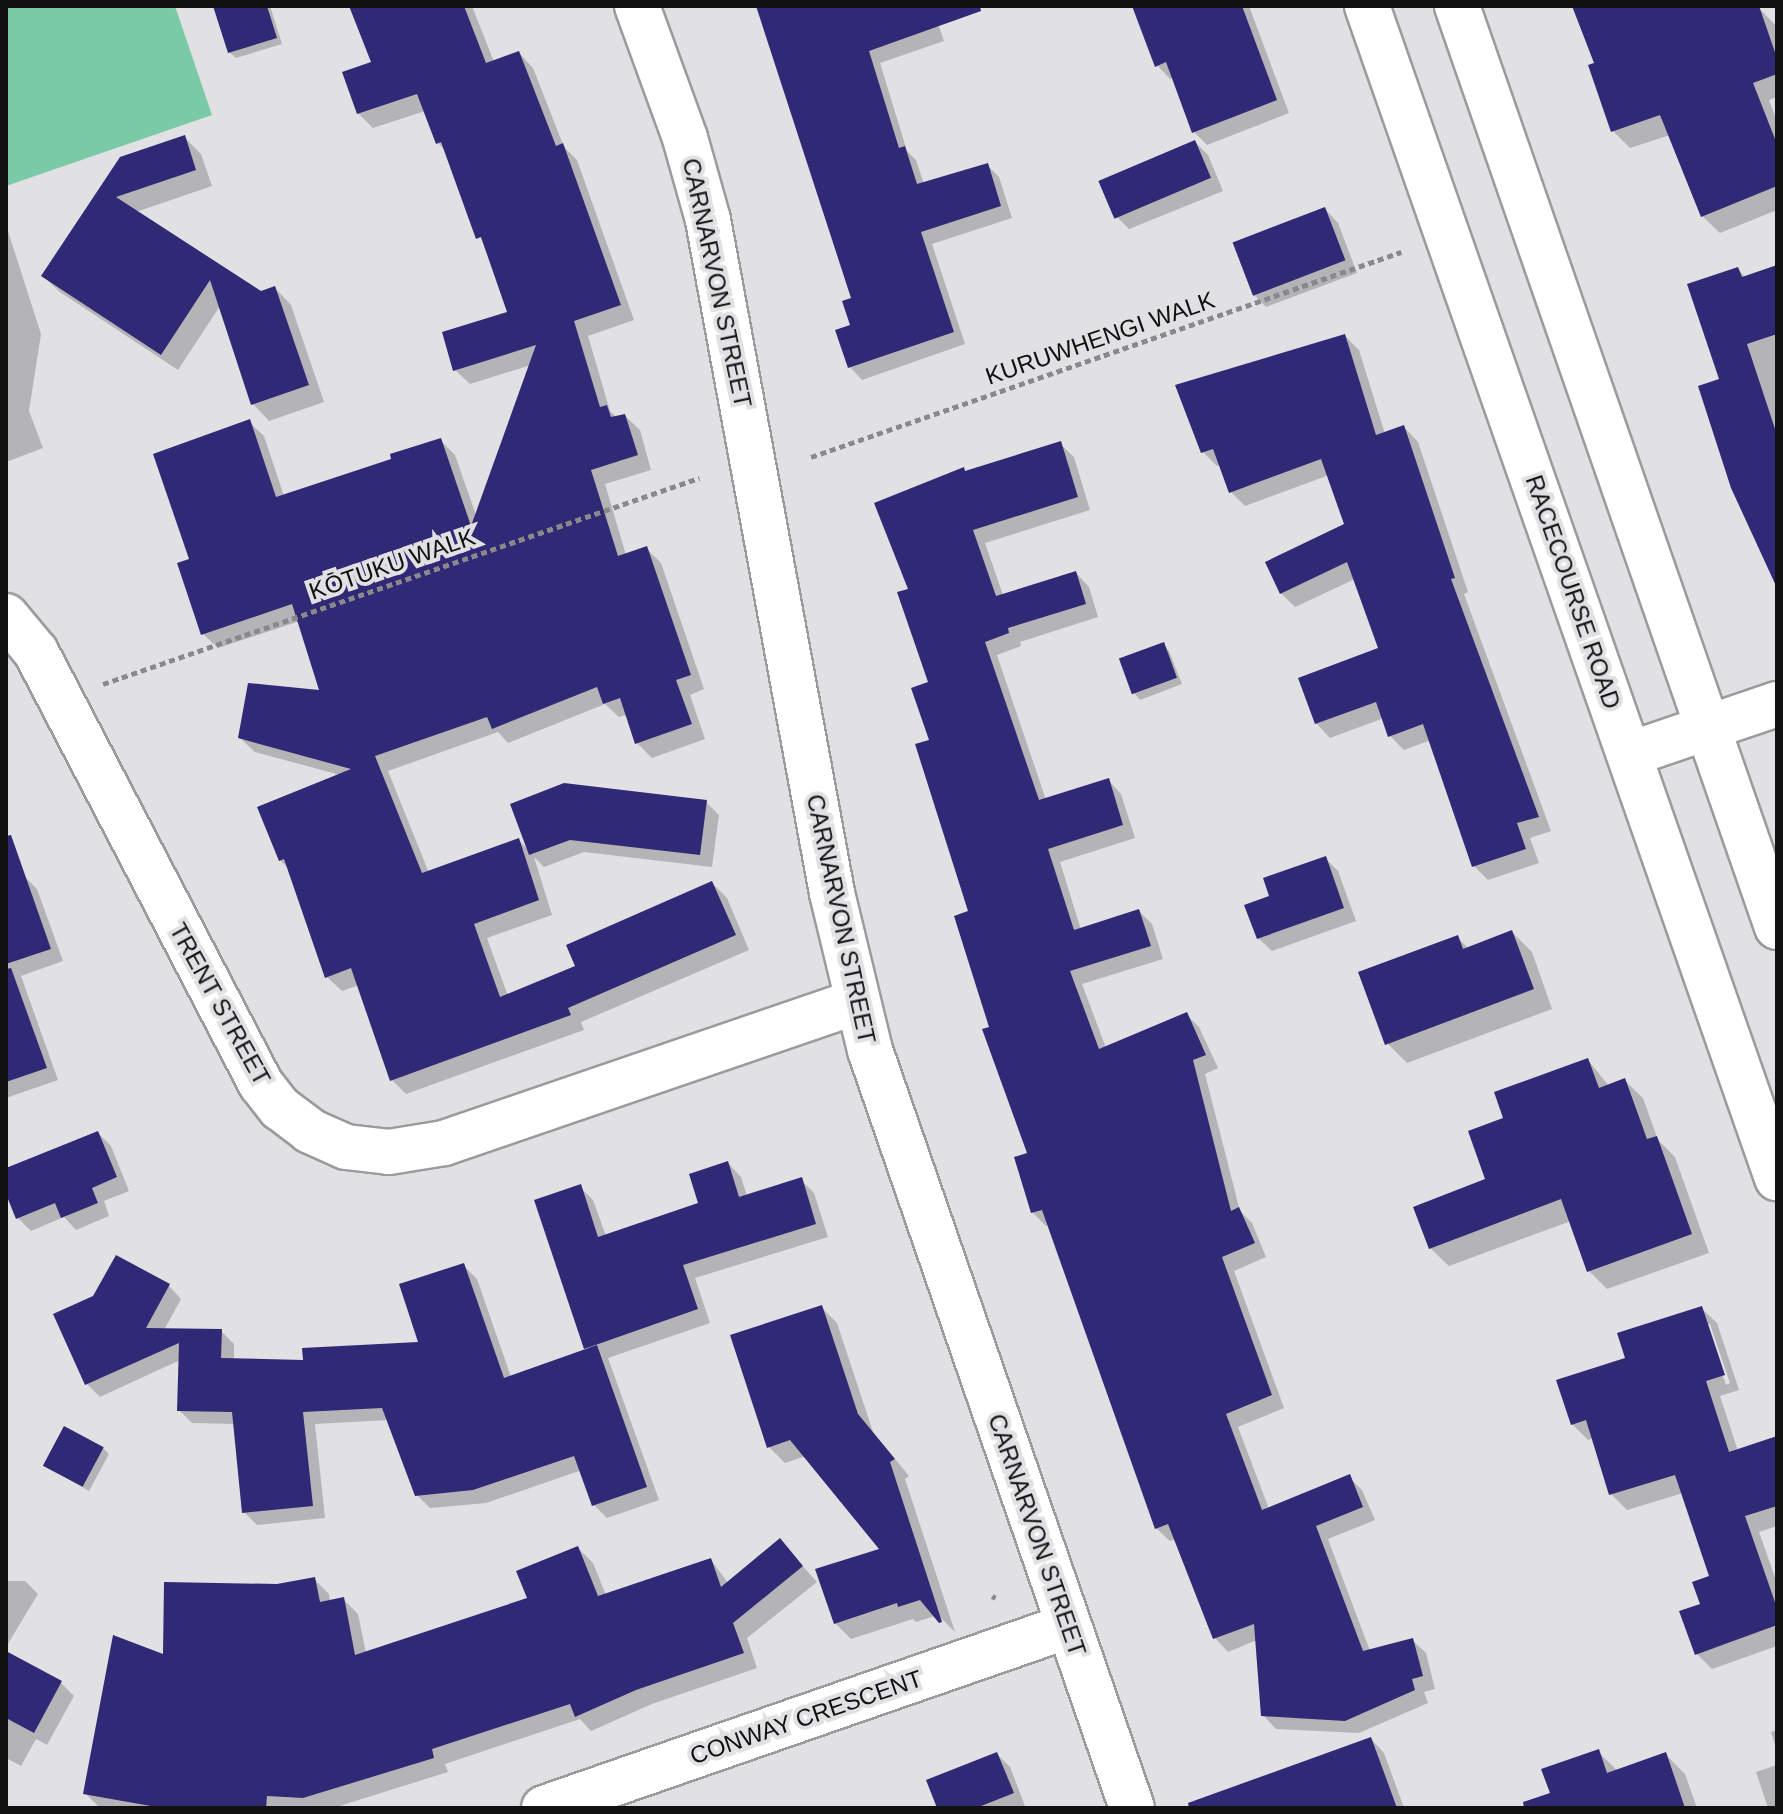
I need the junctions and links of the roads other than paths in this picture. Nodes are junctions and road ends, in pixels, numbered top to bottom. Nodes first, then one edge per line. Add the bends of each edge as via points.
1 (637, 6) edge
2 (1367, 6) edge
3 (1457, 6) edge
4 (6, 616) edge
5 (1777, 704) edge
6 (1709, 727) junction
7 (1630, 754) junction
8 (1777, 927) edge
9 (857, 1002) junction
10 (1777, 1178) edge
11 (1068, 1626) junction
12 (544, 1808) edge
13 (1132, 1808) edge

1 - 9 street, CARNARVON STREET via 708,220 812,789
2 - 7 street, RACECOURSE ROAD
3 - 6 street
4 - 9 street, TRENT STREET via 36,652 261,1084 280,1108 310,1131 346,1147 389,1152 444,1143
5 - 6 street
6 - 7 street
6 - 8 street
7 - 10 street, RACECOURSE ROAD
9 - 11 street, CARNARVON STREET via 883,1098
11 - 12 street, CONWAY CRESCENT
11 - 13 street, CARNARVON STREET

